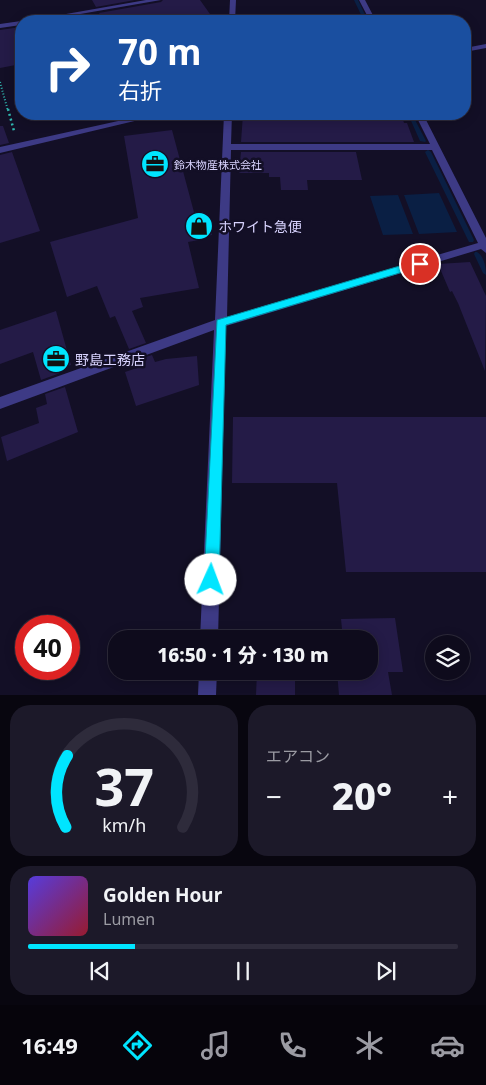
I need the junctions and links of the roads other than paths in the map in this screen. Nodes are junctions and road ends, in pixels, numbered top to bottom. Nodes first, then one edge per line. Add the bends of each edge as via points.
1 (158, 0) edge
2 (233, 0) edge
3 (362, 0) edge
4 (66, 15) edge
5 (232, 15) edge
6 (370, 15) edge
7 (15, 23) edge
8 (0, 26) edge
9 (486, 46) edge
10 (471, 49) edge
11 (133, 120) edge
12 (228, 120) edge
13 (422, 120) edge
14 (227, 147) junction
15 (435, 147) junction
16 (0, 150) edge
17 (485, 246) edge
18 (221, 323) junction
19 (0, 404) edge
20 (209, 630) edge
21 (208, 680) edge
22 (207, 695) edge

1 - 4 street
2 - 5 street
3 - 6 street
7 - 8 street
9 - 10 street
11 - 16 street
12 - 14 street
13 - 15 street
14 - 15 street
14 - 18 street
15 - 17 street
17 - 18 street
18 - 19 street
18 - 20 street
21 - 22 street

